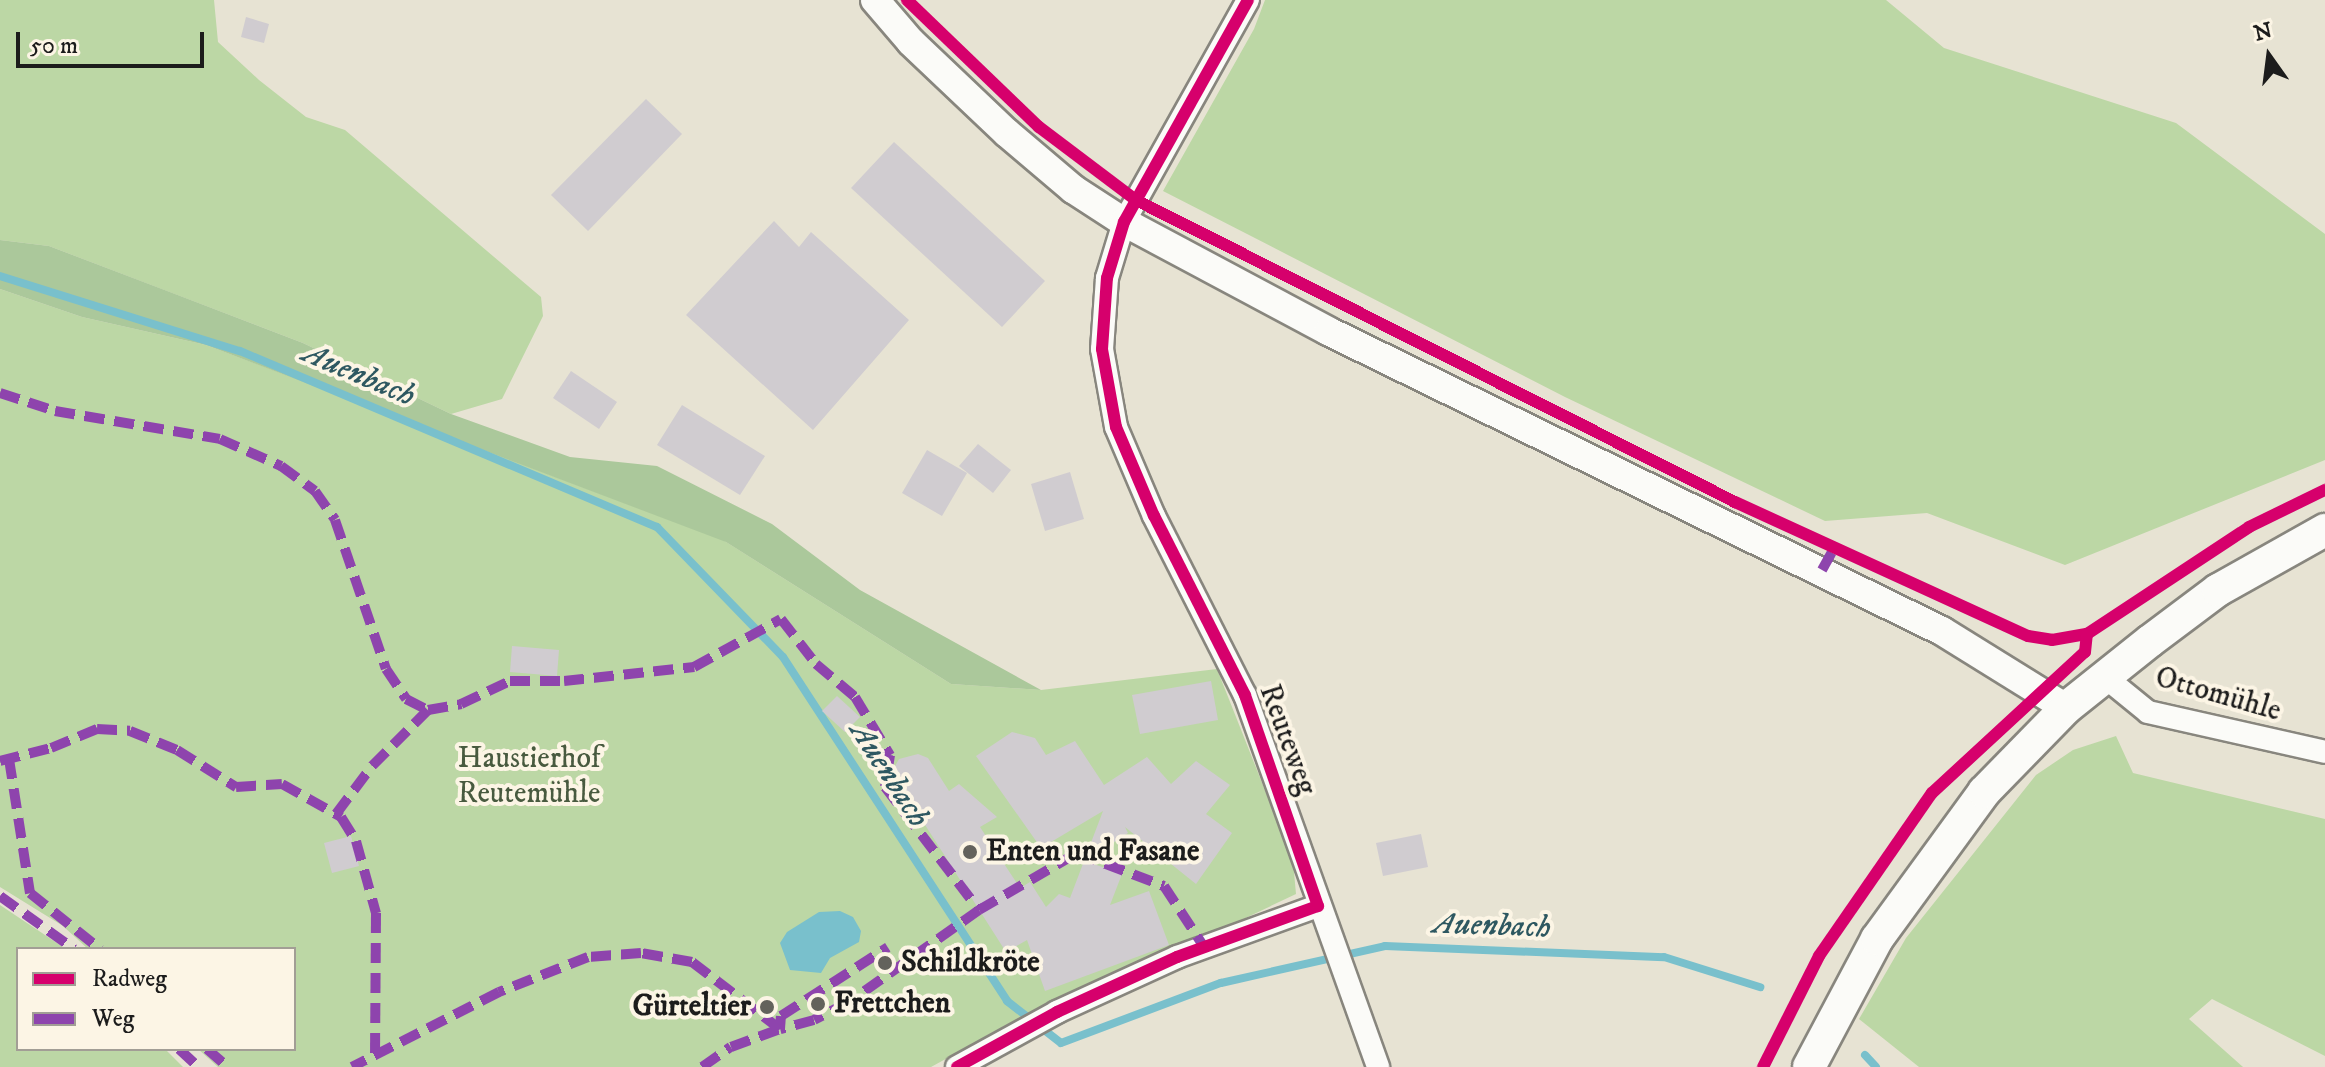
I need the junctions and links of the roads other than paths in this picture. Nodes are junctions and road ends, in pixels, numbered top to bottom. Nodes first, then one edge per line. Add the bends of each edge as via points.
1 (875, 0) edge
2 (1248, 0) edge
3 (1124, 222) junction
4 (2325, 530) edge
5 (2105, 677) junction
6 (2066, 708) junction
7 (2325, 752) edge
8 (1318, 906) junction
9 (957, 1067) edge
10 (1378, 1067) edge
11 (1809, 1067) edge

1 - 3 street via 1007,133 1073,189
2 - 3 street, Reuteweg
3 - 6 street via 1328,331 1942,631
3 - 8 street, Reuteweg via 1107,278 1102,349 1116,427 1154,516 1245,695
4 - 5 main road via 2218,590
5 - 6 main road
5 - 7 street, Ottomühle via 2148,712
6 - 11 main road via 1984,792 1931,859 1877,939
8 - 9 street via 1177,957 1057,1012
8 - 10 street, Reuteweg

